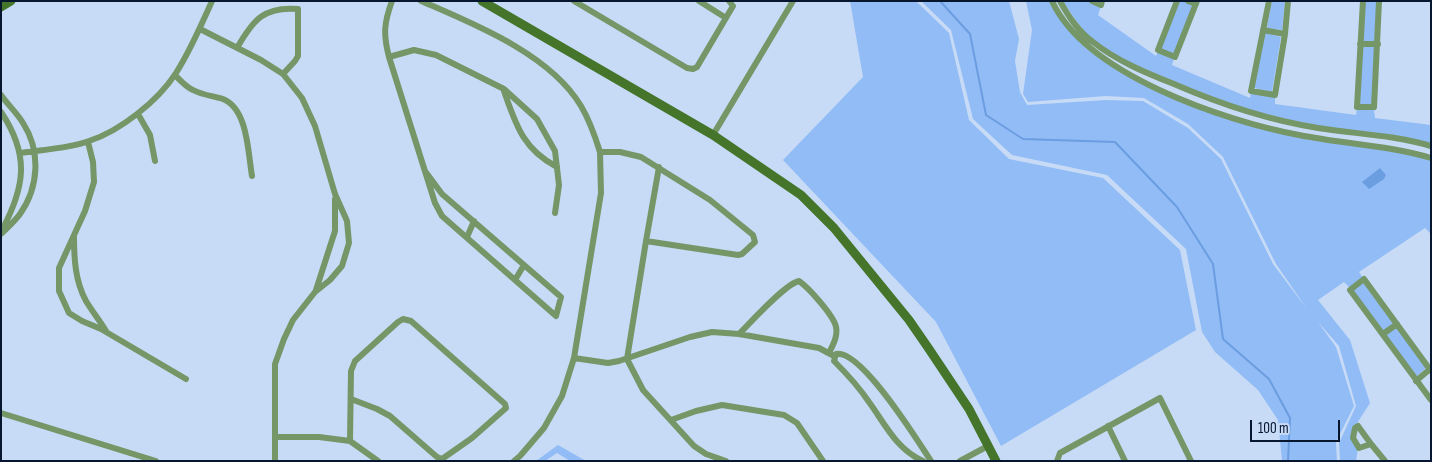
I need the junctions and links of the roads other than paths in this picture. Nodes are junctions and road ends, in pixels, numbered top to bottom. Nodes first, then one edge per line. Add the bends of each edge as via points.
1 (11, 1) edge
2 (212, 1) edge
3 (392, 1) edge
4 (421, 1) edge
5 (482, 1) edge
6 (574, 1) edge
7 (699, 1) edge
8 (729, 1) edge
9 (793, 1) edge
10 (1052, 1) edge
11 (1060, 1) edge
12 (1092, 1) edge
13 (1102, 1) edge
14 (1177, 1) edge
15 (1188, 1) edge
16 (1268, 1) edge
17 (1288, 1) edge
18 (1362, 1) edge
19 (1379, 1) edge
20 (1196, 3) edge
21 (1, 7) edge
22 (726, 18) junction
23 (200, 28) junction
24 (1263, 30) junction
25 (1285, 34) junction
26 (1360, 44) junction
27 (1378, 44) junction
28 (237, 48) junction
29 (389, 57) junction
30 (1128, 64) junction
31 (1125, 71) junction
32 (283, 74) junction
33 (175, 75) junction
34 (504, 89) junction
35 (1, 95) edge
36 (1, 112) edge
37 (138, 114) junction
38 (713, 135) junction
39 (88, 142) junction
40 (1431, 146) edge
41 (35, 151) junction
42 (600, 152) junction
43 (21, 153) junction
44 (1431, 158) edge
45 (155, 161) dead end
46 (557, 167) junction
47 (659, 167) junction
48 (425, 171) junction
49 (252, 176) dead end
50 (335, 194) junction
51 (555, 213) dead end
52 (474, 221) junction
53 (74, 232) junction
54 (1, 233) edge
55 (467, 237) junction
56 (646, 241) junction
57 (524, 265) junction
58 (515, 280) junction
59 (315, 292) junction
60 (1396, 324) junction
61 (107, 332) junction
62 (738, 334) junction
63 (1383, 334) junction
64 (832, 355) junction
65 (574, 358) junction
66 (627, 359) junction
67 (1430, 370) edge
68 (186, 379) dead end
69 (1416, 381) junction
70 (351, 399) junction
71 (1431, 400) edge
72 (1, 413) edge
73 (671, 420) junction
74 (1108, 426) junction
75 (275, 437) junction
76 (350, 441) junction
77 (1371, 444) dead end
78 (988, 446) junction
79 (156, 461) edge
80 (275, 461) edge
81 (378, 461) edge
82 (514, 461) edge
83 (726, 461) edge
84 (823, 461) edge
85 (923, 461) edge
86 (931, 461) edge
87 (960, 461) edge
88 (996, 461) edge
89 (1057, 461) edge
90 (1125, 461) edge
91 (1191, 461) edge
92 (1385, 461) edge

1 - 21 street
2 - 23 street
3 - 29 street via 384,28
4 - 42 street via 483,28 558,77 580,105
5 - 38 street
6 - 22 street via 687,68 694,69
7 - 22 street
8 - 22 street via 732,6
9 - 38 street
10 - 31 street via 1063,21 1086,46
11 - 30 street via 1092,42
12 - 13 street via 1101,5
14 - 20 street via 1158,50 1175,57
15 - 20 street
16 - 24 street
17 - 25 street
18 - 26 street
19 - 27 street
23 - 28 street
23 - 33 street
24 - 25 street
24 - 25 street via 1251,90 1275,95
26 - 27 street
26 - 27 street via 1357,107 1374,108
28 - 32 street
28 - 32 street via 257,18 273,10 298,9 298,56
29 - 34 street via 414,50 436,54
29 - 48 street
30 - 31 street
30 - 40 street via 1196,94 1256,114 1317,128
31 - 44 street via 1192,104 1262,127
32 - 50 street via 302,98 315,126
33 - 37 street
33 - 49 street via 194,91 225,100 241,115
34 - 46 street via 537,119 555,151
34 - 46 street via 515,125 524,140
35 - 41 street via 23,122
36 - 43 street
37 - 39 street
37 - 45 street via 150,136
38 - 78 street via 801,195 834,228 930,349
39 - 41 street
39 - 53 street via 94,182
41 - 43 street
41 - 54 street via 32,192 20,215
42 - 47 street via 641,157
42 - 65 street via 601,193
43 - 54 street via 20,192
46 - 51 street via 559,185
47 - 56 street
47 - 56 street via 710,200 753,235 755,242 738,256
48 - 52 street via 442,194
48 - 55 street via 442,216
50 - 59 street via 335,231
50 - 59 street via 347,221 348,243 342,266
52 - 55 street
52 - 57 street
53 - 61 street via 78,278 86,301
53 - 61 street via 58,268 59,291 69,313
55 - 58 street
56 - 66 street
57 - 58 street
57 - 58 street via 561,297 556,316
59 - 75 street via 293,320 275,364
60 - 63 street
60 - 63 street via 1364,278 1350,290
60 - 67 street
61 - 68 street
62 - 64 street via 819,348
62 - 64 street via 793,283 799,282 836,325
62 - 66 street via 712,332
63 - 69 street
64 - 85 street via 889,432 905,450
64 - 86 street via 840,353 854,361 881,388
65 - 66 street via 608,363
65 - 82 street via 562,396 544,428
66 - 73 street via 643,390
67 - 69 street
69 - 71 street
70 - 70 street via 351,371 355,361 404,319 411,321 506,408 442,460 390,416
70 - 76 street
72 - 79 street
73 - 83 street via 694,446
73 - 84 street via 722,405 784,415 797,423
74 - 89 street via 1060,453
74 - 90 street
74 - 91 street via 1160,398
75 - 76 street
75 - 80 street
76 - 81 street
77 - 92 street
78 - 87 street
78 - 88 street

